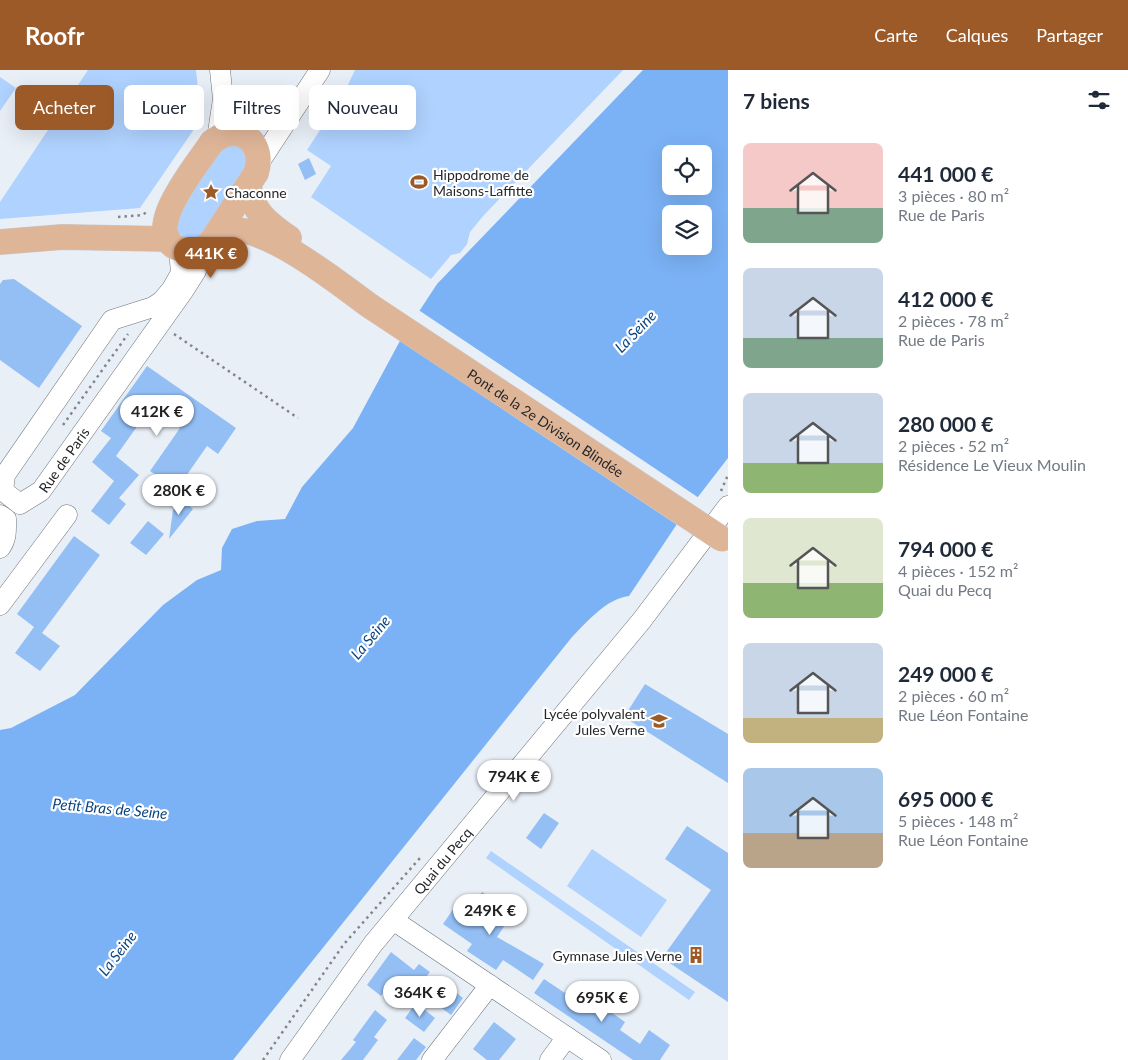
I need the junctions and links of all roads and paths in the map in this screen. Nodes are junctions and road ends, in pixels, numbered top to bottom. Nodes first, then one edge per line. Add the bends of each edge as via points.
1 (220, 70) edge
2 (320, 70) edge
3 (222, 85) edge
4 (299, 101) edge
5 (218, 130) edge
6 (241, 130) edge
7 (279, 130) joint
8 (245, 136) junction
9 (217, 138) junction
10 (259, 163) junction
11 (248, 185) junction
12 (166, 214) junction
13 (62, 237) junction
14 (0, 242) edge
15 (192, 243) junction
16 (373, 302) junction
17 (160, 325) junction
18 (129, 333) dead end
19 (298, 418) dead end
20 (57, 432) dead end
21 (0, 515) edge
22 (67, 515) dead end
23 (724, 529) edge
24 (0, 548) edge
25 (0, 605) edge
26 (393, 920) junction
27 (490, 985) junction
28 (568, 1037) junction
29 (291, 1060) edge
30 (432, 1060) edge
31 (550, 1060) edge
32 (601, 1060) edge

1 - 3 street
2 - 4 street
5 - 9 street
6 - 8 street
7 - 8 street
7 - 10 street
8 - 9 main road via 226,134
8 - 10 main road via 257,148
9 - 12 main road
10 - 11 main road
11 - 15 main road
11 - 16 main road via 252,202 272,226
12 - 13 main road via 138,224
12 - 15 main road via 164,225
13 - 14 main road
13 - 15 main road
15 - 16 main road via 232,228 262,235
15 - 17 street, Rue de Paris via 193,276
15 - 17 street, Rue de Paris via 181,273 162,301 112,320 5,475 3,492 20,504 41,491
16 - 23 main road, Pont de la 2e Division Blindée, bridge
17 - 19 path
18 - 20 path
21 - 24 street via 6,519 5,542
22 - 25 street
23 - 26 street, Quai du Pecq via 642,620
26 - 27 street
26 - 29 street, Quai du Pecq
27 - 28 street
27 - 30 street
28 - 31 street
28 - 32 street

